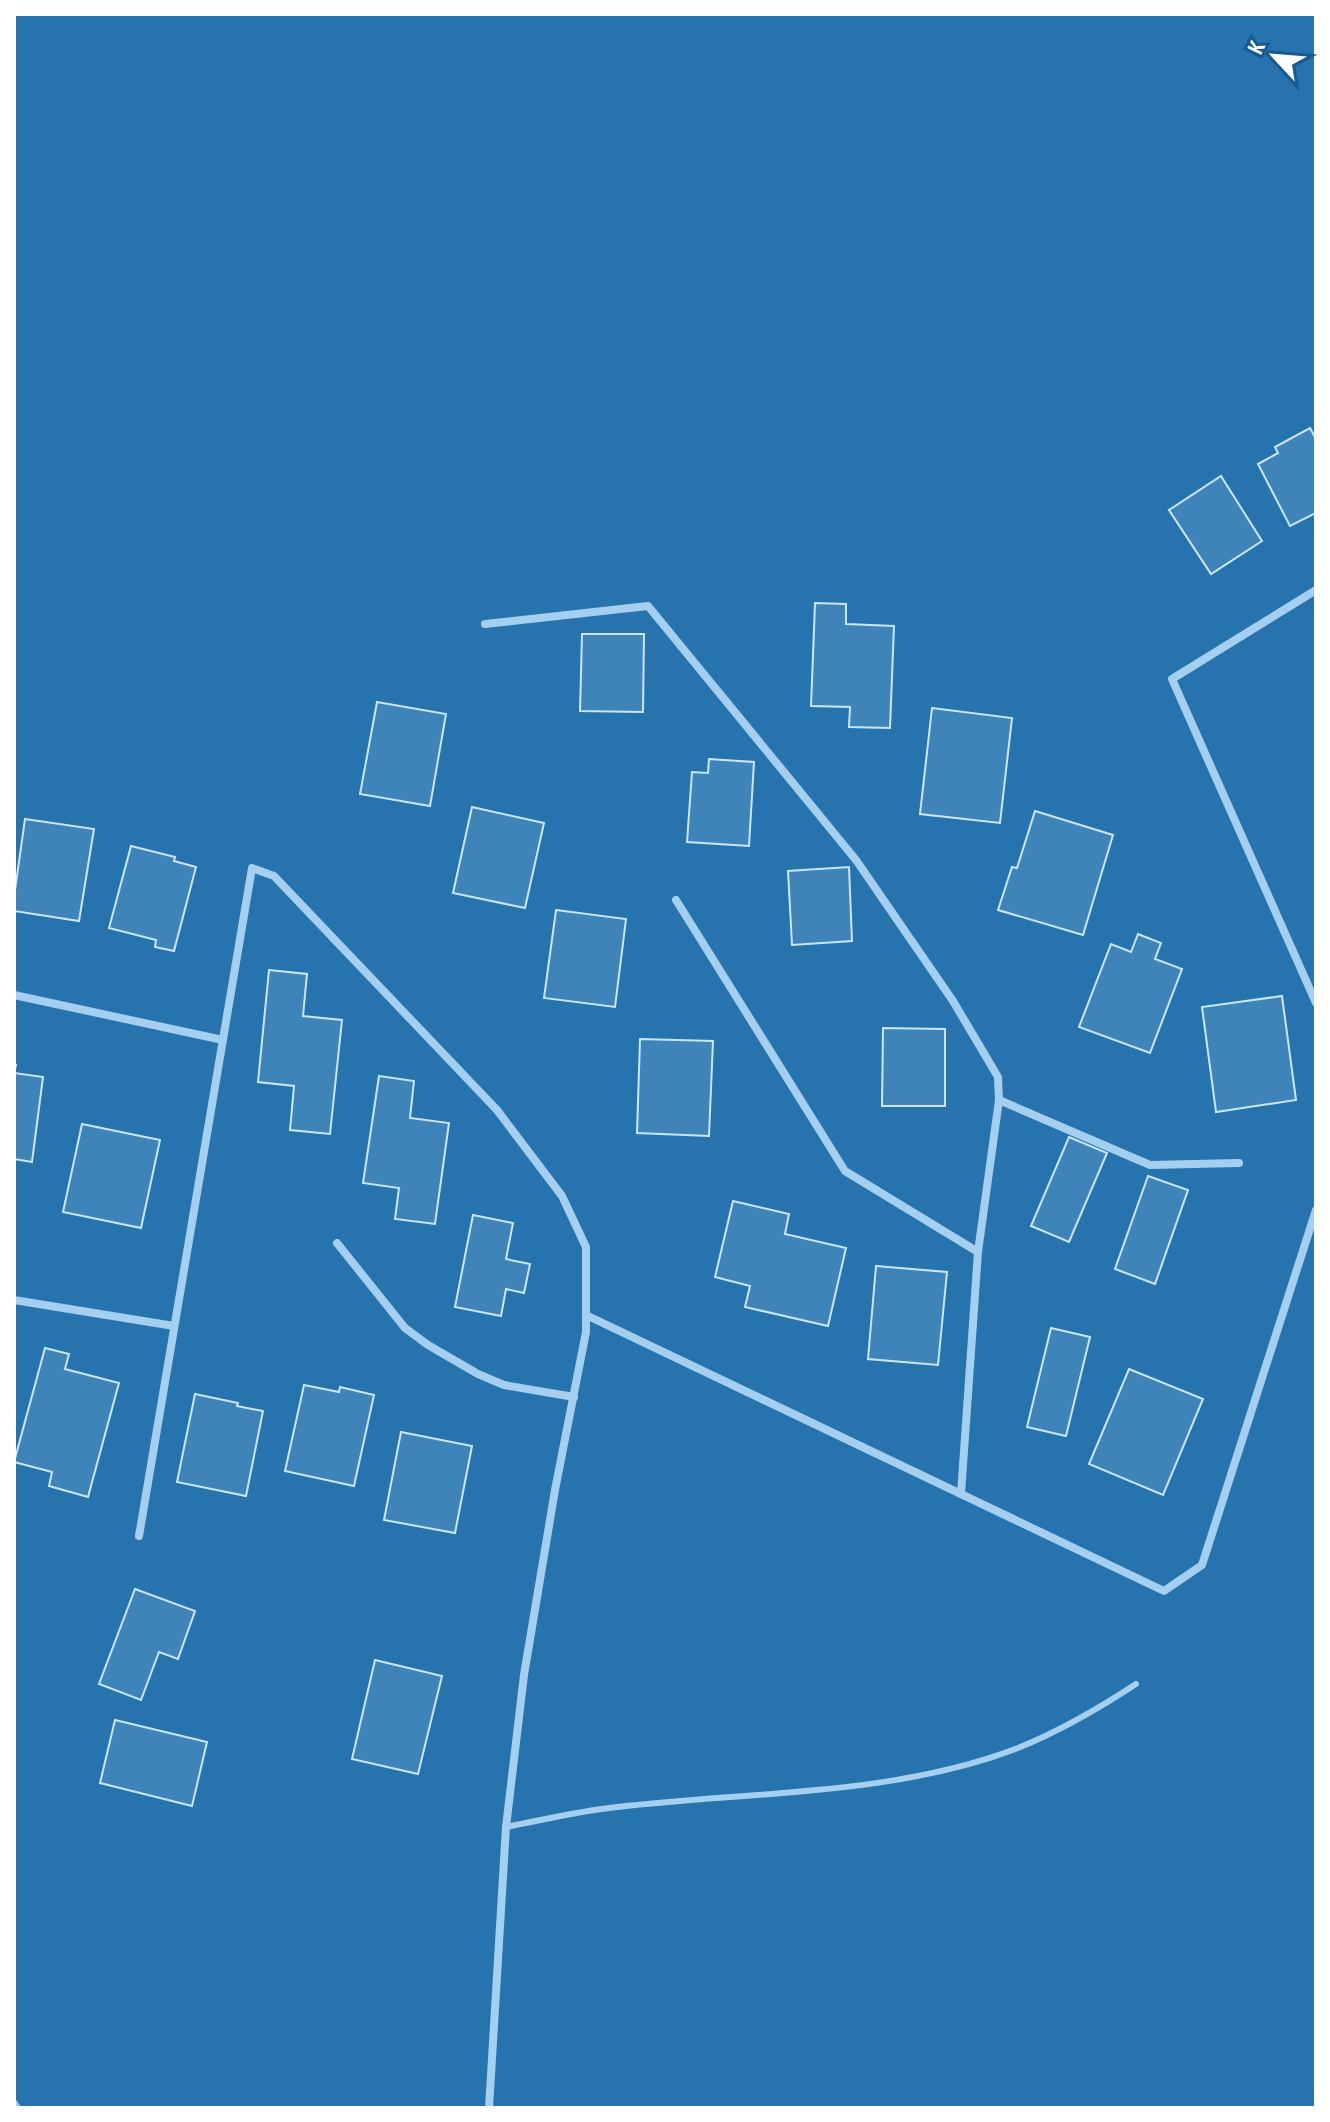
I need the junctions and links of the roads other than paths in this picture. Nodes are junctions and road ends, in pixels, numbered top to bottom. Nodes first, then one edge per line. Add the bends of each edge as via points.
1 (1316, 590) edge
2 (485, 624) dead end
3 (676, 900) dead end
4 (14, 995) edge
5 (1316, 1003) edge
6 (223, 1040) junction
7 (999, 1100) junction
8 (1239, 1163) dead end
9 (1316, 1210) edge
10 (337, 1243) dead end
11 (978, 1252) junction
12 (14, 1300) edge
13 (586, 1315) junction
14 (174, 1326) junction
15 (574, 1397) junction
16 (961, 1494) junction
17 (139, 1536) dead end
18 (1136, 1684) dead end
19 (506, 1827) junction
20 (14, 2102) edge
21 (18, 2108) edge
22 (489, 2108) edge

1 - 5 street via 1172,679
2 - 7 street via 648,606 856,860 953,1001 998,1077
3 - 11 street via 845,1171
4 - 6 street
6 - 13 street via 252,868 274,876 497,1110 553,1183 586,1247
6 - 14 street
7 - 8 street via 1150,1165
7 - 11 street
9 - 16 street via 1202,1565 1164,1591
10 - 15 street via 405,1328 428,1345 504,1385
11 - 16 street
12 - 14 street
13 - 15 street
13 - 16 street
14 - 17 street
15 - 19 street via 524,1675
18 - 19 lane via 1058,1731 967,1764 872,1783 601,1809
19 - 22 street
20 - 21 lane

